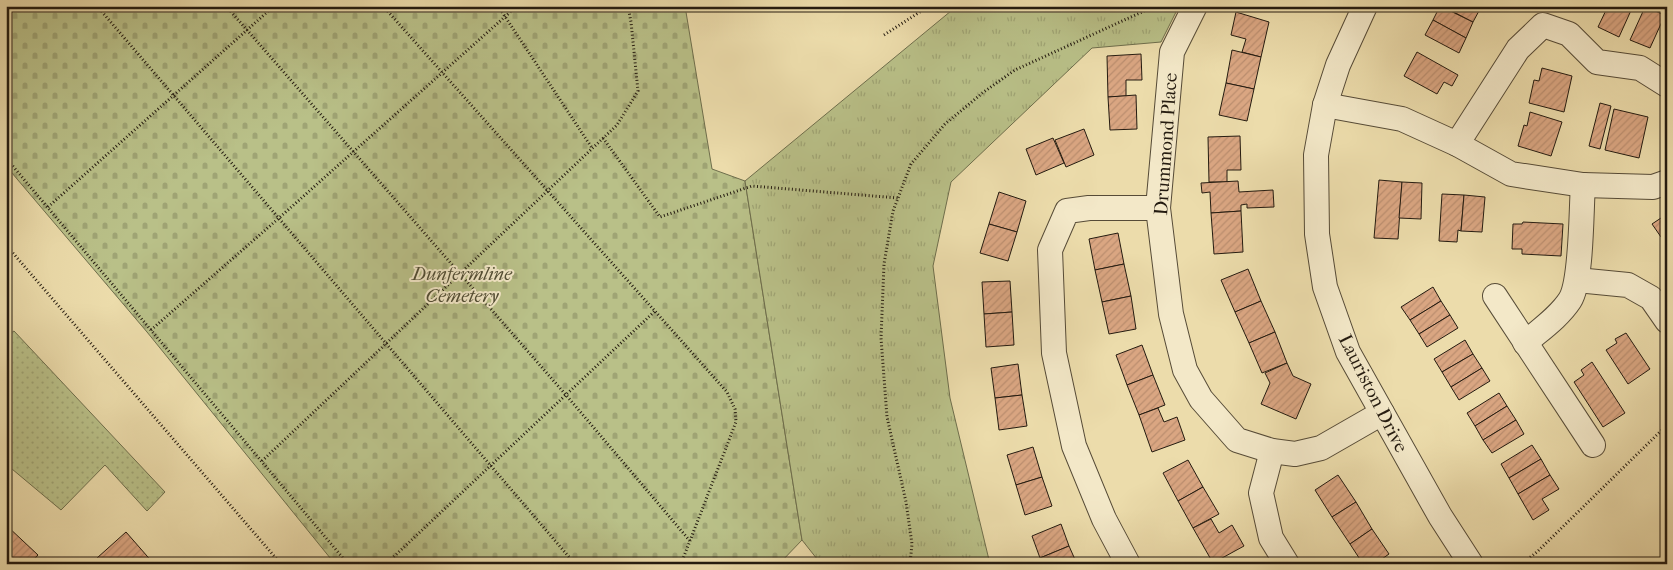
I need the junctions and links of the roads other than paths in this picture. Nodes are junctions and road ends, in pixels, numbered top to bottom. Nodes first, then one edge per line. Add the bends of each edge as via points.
1 (1195, 6) edge
2 (1365, 6) edge
3 (1667, 86) edge
4 (1325, 105) junction
5 (1457, 144) junction
6 (1667, 182) edge
7 (1583, 184) junction
8 (1158, 208) junction
9 (1577, 280) junction
10 (1495, 296) dead end
11 (1667, 321) edge
12 (1525, 343) junction
13 (1382, 413) junction
14 (1593, 445) dead end
15 (1272, 451) junction
16 (1128, 564) edge
17 (1287, 564) edge
18 (1471, 564) edge

1 - 8 street, Drummond Place via 1172,52
2 - 4 street, Lauriston Drive via 1338,65
3 - 5 street via 1640,68 1597,62 1569,34 1543,25 1518,49
4 - 5 street via 1402,119
4 - 13 street, Lauriston Drive via 1316,155 1317,234 1325,287 1348,352
5 - 7 street via 1512,174
6 - 7 street via 1653,187
7 - 9 street
8 - 15 street, Drummond Place via 1171,314 1185,370 1201,399 1237,440
8 - 16 street via 1067,211 1050,250 1054,353 1074,446 1104,519
9 - 11 street via 1628,285 1651,298
9 - 12 street via 1570,299 1549,324
10 - 12 street
12 - 14 street
13 - 15 street, Drummond Place via 1321,448 1295,454
13 - 18 street, Lauriston Drive
15 - 17 street via 1261,493 1271,538

